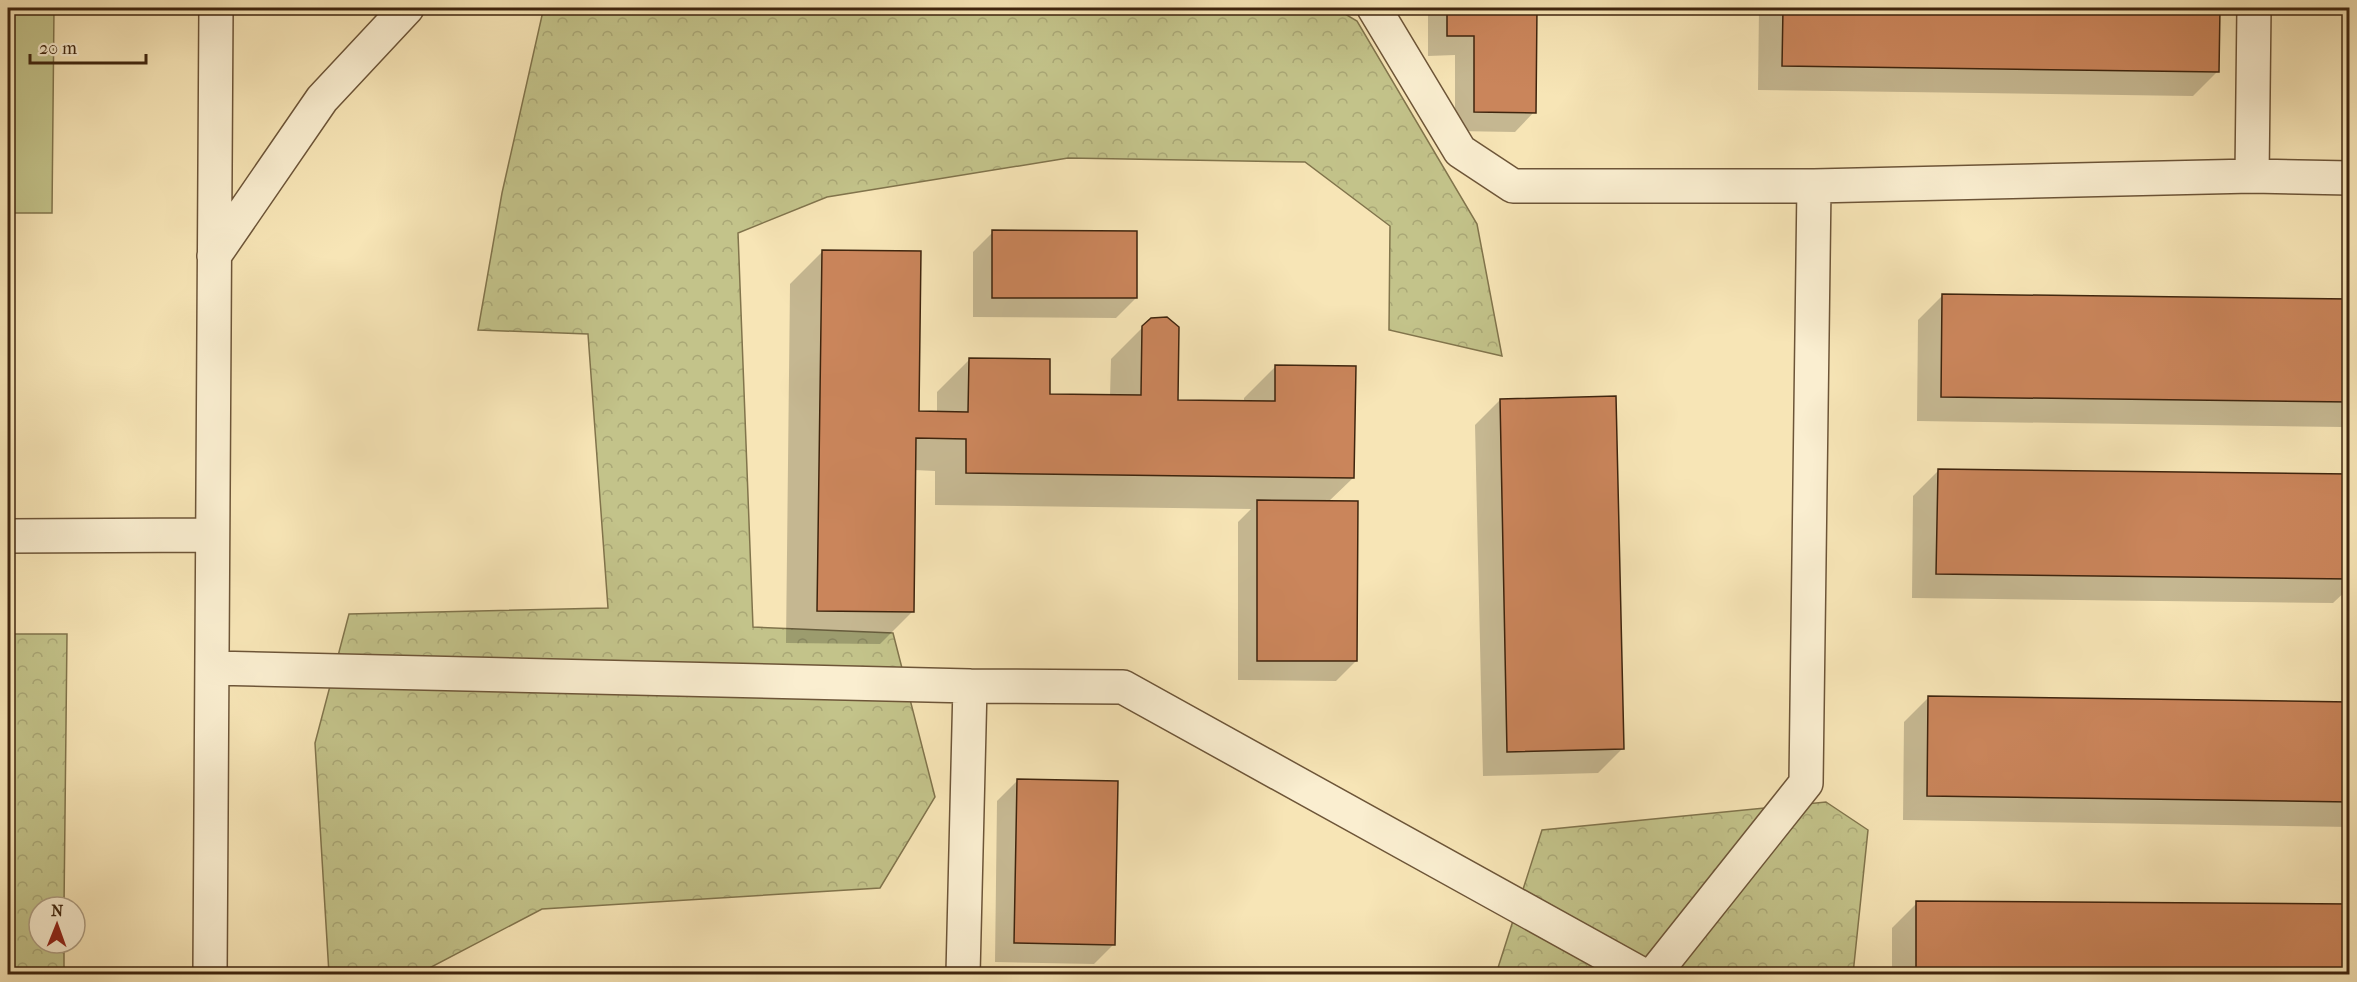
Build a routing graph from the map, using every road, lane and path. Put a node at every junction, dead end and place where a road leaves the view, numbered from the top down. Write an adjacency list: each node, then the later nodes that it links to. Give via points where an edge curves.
1 (216, 8): 8 (lane)
2 (407, 8): 8 (lane, via 322,99)
3 (1374, 8): 7 (lane, via 1460,151 1514,186)
4 (2254, 8): 5 (lane)
5 (2252, 176): 6 (lane); 7 (lane)
6 (2349, 178)
7 (1814, 186): 16 (lane, via 1806,783)
8 (214, 256): 9 (lane)
9 (212, 535): 10 (lane); 11 (lane)
10 (8, 536)
11 (212, 668): 12 (lane); 13 (lane)
12 (970, 686): 14 (lane); 15 (lane, via 1123,687)
13 (210, 975)
14 (963, 975)
15 (1641, 975)
16 (1654, 975)

